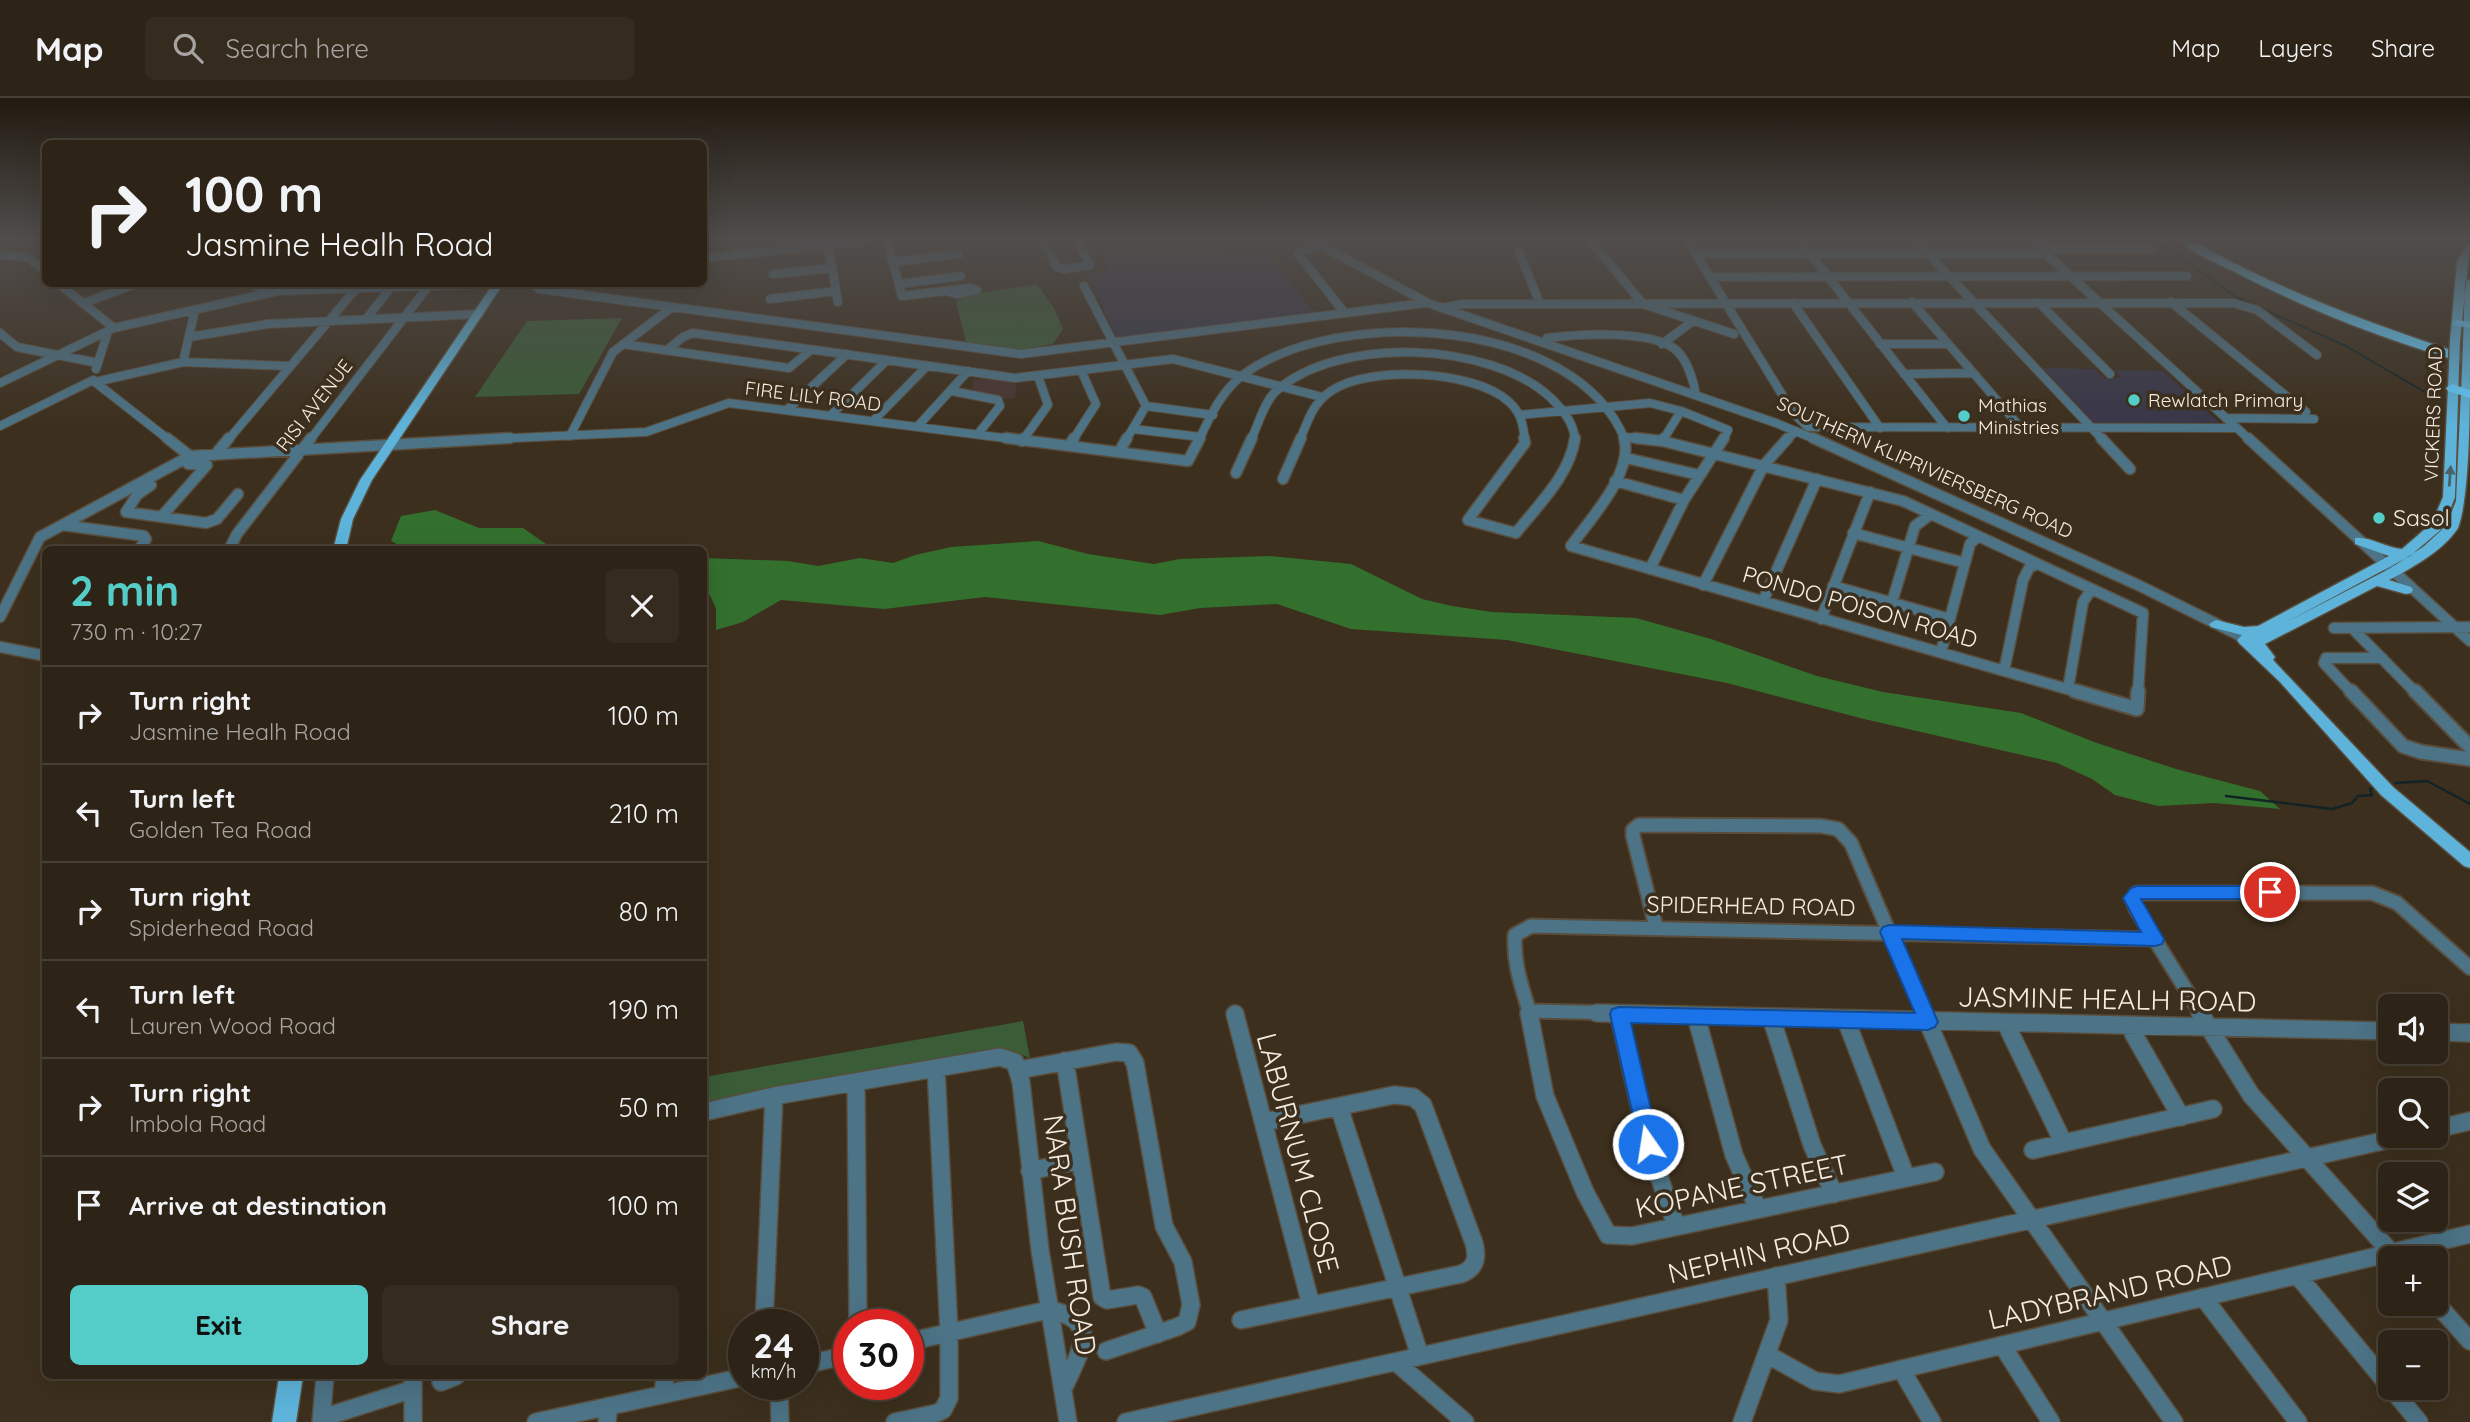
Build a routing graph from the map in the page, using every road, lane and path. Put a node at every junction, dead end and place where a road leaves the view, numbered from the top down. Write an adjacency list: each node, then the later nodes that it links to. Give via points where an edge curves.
1 (87, 302): 18 (street)
2 (231, 302): 30 (street)
3 (344, 302): 37 (street)
4 (380, 302): 35 (street)
5 (414, 302): 34 (street, RISI AVENUE)
6 (485, 302): 33 (main road)
7 (491, 302): 33 (main road)
8 (633, 302): 28 (street)
9 (1092, 302): 44 (street)
10 (1336, 302): 32 (street)
11 (1912, 302): 12 (street); 21 (street); 48 (street)
12 (1974, 302): 22 (street); 93 (street)
13 (2171, 302): 23 (street); 31 (street, via 2233,303); 85 (street, via 2310,415)
14 (2308, 302): 55 (highway)
15 (2322, 302): 55 (highway)
16 (2465, 302): 36 (main road, VICKERS ROAD)
17 (2468, 302): 36 (main road, VICKERS ROAD)
18 (84, 303): 39 (street)
19 (1428, 303): 29 (street, SOUTHERN KLIPRIVIERSBERG ROAD); 32 (street)
20 (1793, 303): 21 (street); 27 (street); 90 (street)
21 (1849, 303): 47 (street)
22 (2039, 303): 23 (street); 66 (street)
23 (2099, 303): 85 (street)
24 (1473, 304): 25 (street); 29 (street)
25 (1540, 304): 26 (street)
26 (1643, 304): 27 (street); 38 (street)
27 (1725, 304): 89 (street, via 1794,414)
28 (672, 307): 44 (street, via 1016,354); 45 (street)
29 (1453, 309): 96 (street, SOUTHERN KLIPRIVIERSBERG ROAD)
30 (195, 310): 39 (street); 42 (street)
31 (2257, 310): 53 (street)
32 (1344, 312): 44 (street)
33 (480, 314): 34 (street); 103 (main road)
34 (404, 317): 35 (street); 105 (street, RISI AVENUE)
35 (366, 319): 37 (street)
36 (2467, 320): 55 (main road, VICKERS ROAD); 55 (main road, VICKERS ROAD, bridge, via 2455,341)
37 (328, 321): 42 (street, via 268,324); 60 (street)
38 (1693, 321): 41 (street); 46 (street)
39 (111, 330): 52 (street); 58 (street)
40 (0, 333): 52 (street, via 16,347)
41 (1734, 334)
42 (189, 337): 57 (street)
43 (1547, 338): 46 (street, via 1637,337)
44 (1114, 343): 59 (street)
45 (624, 344): 50 (street); 98 (street, via 613,352)
46 (1662, 344): 73 (street, via 1676,351)
47 (1880, 344): 48 (street); 65 (street)
48 (1948, 344): 64 (street)
49 (811, 349): 50 (street, via 693,333); 50 (street, via 789,368); 51 (street)
50 (667, 350)
51 (847, 354): 56 (street); 79 (street)
52 (57, 355): 58 (street); 71 (street)
53 (2317, 355)
54 (1465, 359): 69 (street); 72 (street, via 1438,354 1374,354 1330,362); 80 (street, via 1510,372 1555,400)
55 (2466, 359): 75 (main road, VICKERS ROAD)
56 (887, 360): 61 (street); 82 (street)
57 (183, 362): 60 (street); 70 (street)
58 (98, 363): 70 (street)
59 (1125, 364): 62 (street); 68 (street, via 1173,359); 77 (street)
60 (289, 366): 108 (street)
61 (927, 366): 63 (street); 86 (street)
62 (1081, 370): 67 (street); 104 (street, via 1096,404)
63 (968, 371): 67 (street, via 1015,378); 74 (street)
64 (1972, 373): 65 (street); 92 (street)
65 (1904, 374): 91 (street)
66 (2110, 374)
67 (1038, 376): 102 (street, via 1048,405)
68 (1240, 376): 72 (street); 78 (street, via 1265,360 1325,340 1372,333 1445,335 1510,348 1557,366 1584,382); 83 (street)
69 (1452, 379): 76 (street, via 1409,373 1382,375 1344,383); 84 (street, via 1484,388 1508,402)
70 (94, 381): 87 (street); 109 (street)
71 (0, 383)
72 (1282, 386): 76 (street); 113 (street, via 1272,395)
73 (1695, 390)
74 (952, 391): 88 (street); 97 (street, via 998,400 1000,406)
75 (2462, 391): 134 (main road, VICKERS ROAD, one-way to 75, via 2438,525 2446,507); 138 (main road, VICKERS ROAD, via 2463,490 2457,519 2428,550)
76 (1322, 397): 116 (street)
77 (1146, 406): 83 (street); 95 (street)
78 (1607, 407): 80 (street); 81 (street, via 1650,404); 100 (street)
79 (787, 410): 82 (street, FIRE LILY ROAD); 98 (street, FIRE LILY ROAD, via 729,403 646,432)
80 (1562, 411): 84 (street); 84 (street, via 1571,423 1574,449 1516,533 1468,520 1525,443 1527,431)
81 (1681, 411): 101 (street); 107 (street, via 1728,429)
82 (832, 414): 86 (street, FIRE LILY ROAD)
83 (1213, 415): 99 (street)
84 (1519, 415)
85 (2226, 418): 94 (street)
86 (873, 421): 88 (street, FIRE LILY ROAD)
87 (0, 426)
88 (918, 426): 97 (street, FIRE LILY ROAD)
89 (1810, 427): 90 (street)
90 (1880, 428): 91 (street)
91 (1947, 428): 92 (street)
92 (2021, 428): 93 (street)
93 (2090, 428): 94 (street); 112 (street)
94 (2236, 428): 118 (street)
95 (1133, 429): 99 (street); 106 (street)
96 (1796, 431): 111 (street); 149 (street, SOUTHERN KLIPRIVIERSBERG ROAD)
97 (978, 434): 102 (street, FIRE LILY ROAD)
98 (570, 436): 103 (street, FIRE LILY ROAD)
99 (1201, 437): 106 (street, FIRE LILY ROAD, via 1188,461)
100 (1626, 437): 101 (street); 110 (street)
101 (1662, 440): 107 (street)
102 (1022, 441): 104 (street, FIRE LILY ROAD)
103 (394, 445): 105 (street); 132 (main road, via 346,524)
104 (1069, 446): 106 (street, FIRE LILY ROAD)
105 (299, 450): 108 (street); 131 (street, RISI AVENUE)
106 (1119, 452)
107 (1716, 454): 111 (street); 114 (street)
108 (215, 455): 109 (street)
109 (190, 456): 120 (street)
110 (1626, 458): 114 (street); 117 (street)
111 (1764, 465): 115 (street); 140 (street)
112 (2130, 470)
113 (1236, 472)
114 (1699, 475): 123 (street)
115 (1816, 478): 119 (street); 144 (street)
116 (1283, 479)
117 (1615, 481): 123 (street); 137 (street, PONDO POISON ROAD, via 1571,546)
118 (2303, 490): 129 (street); 138 (street)
119 (1870, 492): 124 (street); 127 (street)
120 (120, 494): 122 (street); 126 (street)
121 (238, 494): 125 (street, via 210,522)
122 (134, 499): 125 (street, via 126,513); 125 (street, via 182,467 206,465)
123 (1684, 500): 137 (street)
124 (1931, 514): 128 (street); 133 (street, via 1916,526)
125 (162, 516)
126 (62, 525): 130 (street, via 142,535 146,537); 146 (street, via 36,541)
127 (1853, 533): 133 (street); 141 (street)
128 (1978, 536): 135 (street, via 1970,544); 136 (street)
129 (2360, 541): 134 (main road, via 2385,552); 138 (street)
130 (142, 545)
131 (231, 546)
132 (340, 546)
133 (1908, 548): 135 (street); 145 (street)
134 (2405, 553): 138 (main road, VICKERS ROAD)
135 (1965, 563): 148 (street)
136 (2036, 564): 142 (street); 161 (street, via 2023,580)
137 (1650, 569): 140 (street, PONDO POISON ROAD)
138 (2387, 569): 139 (main road, VICKERS ROAD); 143 (street); 150 (street); 154 (main road, VICKERS ROAD)
139 (2374, 582): 143 (main road); 154 (main road, VICKERS ROAD)
140 (1703, 584): 144 (street, PONDO POISON ROAD)
141 (1833, 586): 145 (street); 147 (street)
142 (2091, 590): 162 (street, via 2083,602); 163 (street, via 2143,613)
143 (2406, 590): 150 (street)
144 (1763, 601): 147 (street, PONDO POISON ROAD)
145 (1892, 602): 148 (street)
146 (0, 617)
147 (1821, 619): 158 (street, PONDO POISON ROAD)
148 (1950, 619): 158 (street)
149 (2216, 624): 154 (main road, via 2244,631)
150 (2452, 627): 151 (street); 153 (street); 155 (street); 157 (street)
151 (2470, 627)
152 (2334, 628): 153 (street)
153 (2352, 628): 160 (street)
154 (2252, 638): 166 (main road, via 2395,792); 167 (main road, via 2388,791)
155 (2470, 640)
156 (0, 647): 159 (street)
157 (2470, 649)
158 (1941, 652): 161 (street, PONDO POISON ROAD)
159 (42, 655)
160 (2382, 658): 164 (street); 165 (street, via 2331,657 2324,663 2403,746)
161 (2004, 671): 162 (street, PONDO POISON ROAD)
162 (2068, 689): 163 (street, PONDO POISON ROAD)
163 (2137, 709)
164 (2470, 747)
165 (2470, 759)
166 (2470, 855)
167 (2470, 862)
168 (1656, 927): 169 (street, SPIDERHEAD ROAD); 169 (street, via 1633,836 1636,826 1821,826 1838,829 1851,843); 172 (street, SPIDERHEAD ROAD, via 1531,926 1515,934 1519,984)
169 (1889, 932): 170 (street, SPIDERHEAD ROAD); 178 (street)
170 (2155, 939): 171 (street, via 2132,898 2140,892 2372,893 2397,903); 181 (street)
171 (2470, 968)
172 (1529, 1011): 174 (street, JASMINE HEALH ROAD); 208 (street, KOPANE STREET, via 1545,1096 1608,1235 1620,1238)
173 (1235, 1014): 195 (street, LABURNUM CLOSE)
174 (1619, 1014): 175 (street, JASMINE HEALH ROAD); 208 (street, via 1648,1144)
175 (1696, 1016): 176 (street, JASMINE HEALH ROAD); 206 (street, via 1734,1155)
176 (1771, 1017): 177 (street, JASMINE HEALH ROAD); 205 (street, via 1812,1145)
177 (1846, 1020): 178 (street, JASMINE HEALH ROAD); 204 (street)
178 (1928, 1022): 179 (street, JASMINE HEALH ROAD); 207 (street, via 1982,1150)
179 (2006, 1024): 180 (street, JASMINE HEALH ROAD); 197 (street)
180 (2129, 1026): 181 (street, JASMINE HEALH ROAD); 193 (street)
181 (2210, 1027): 182 (street, JASMINE HEALH ROAD); 200 (street, via 2251,1095)
182 (2378, 1031)
183 (2448, 1032): 184 (street)
184 (2470, 1033)
185 (1065, 1061): 186 (street); 201 (street); 225 (street, via 1122,1052 1129,1053 1135,1063 1164,1226 1183,1262 1191,1305 1186,1322)
186 (1014, 1064): 187 (street, via 1000,1057); 202 (street, NARA BUSH ROAD)
187 (936, 1068): 188 (street); 224 (street)
188 (856, 1082): 189 (street); 219 (street)
189 (774, 1096): 192 (street); 218 (street)
190 (1339, 1107): 195 (street); 215 (street); 215 (street, via 1394,1095 1420,1101 1474,1243 1477,1259 1468,1272)
191 (2213, 1109): 193 (street)
192 (707, 1111)
193 (2181, 1117): 197 (street)
194 (2470, 1121): 196 (street)
195 (1264, 1122): 217 (street, LABURNUM CLOSE)
196 (2448, 1126)
197 (2063, 1142): 199 (street)
198 (2378, 1142): 200 (street, NEPHIN ROAD)
199 (2034, 1150)
200 (2307, 1158): 207 (street, NEPHIN ROAD); 210 (street)
201 (1080, 1160): 202 (street); 225 (street, via 1102,1297 1143,1297)
202 (1030, 1171): 220 (street, NARA BUSH ROAD)
203 (1935, 1172): 204 (street, KOPANE STREET)
204 (1906, 1177): 205 (street, KOPANE STREET)
205 (1834, 1194): 206 (street, KOPANE STREET)
206 (1758, 1209): 208 (street, KOPANE STREET)
207 (2031, 1219): 213 (street, NEPHIN ROAD); 223 (street)
208 (1676, 1226)
209 (2470, 1234): 211 (street, LADYBRAND ROAD)
210 (2384, 1246)
211 (2428, 1246)
212 (2378, 1259): 214 (street, LADYBRAND ROAD)
213 (1776, 1276): 230 (street, via 1779,1321); 231 (street, NEPHIN ROAD)
214 (2298, 1276): 216 (street, LADYBRAND ROAD); 234 (street)
215 (1396, 1287): 217 (street); 231 (street)
216 (2203, 1297): 223 (street, LADYBRAND ROAD); 259 (street)
217 (1311, 1305): 222 (street)
218 (765, 1309)
219 (858, 1309)
220 (1048, 1310): 224 (street); 241 (street, NARA BUSH ROAD); 241 (street, via 1067,1311 1082,1327 1082,1350)
221 (2448, 1316): 227 (street)
222 (1241, 1320)
223 (2104, 1321): 228 (street, LADYBRAND ROAD); 258 (street)
224 (949, 1332): 226 (street); 251 (street, via 947,1404 937,1413)
225 (1158, 1334): 229 (street)
226 (924, 1338)
227 (2470, 1340)
228 (2003, 1345): 233 (street, LADYBRAND ROAD); 257 (street)
229 (1106, 1351)
230 (1768, 1355): 233 (street, LADYBRAND ROAD, via 1827,1384); 255 (street)
231 (1420, 1356): 232 (street, NEPHIN ROAD)
232 (1396, 1362): 253 (street, NEPHIN ROAD); 254 (street)
233 (1901, 1369): 256 (street)
234 (2378, 1371)
235 (281, 1379): 246 (main road)
236 (291, 1379): 247 (main road)
237 (325, 1379): 245 (street)
238 (728, 1379): 240 (street)
239 (413, 1382): 245 (street); 248 (street)
240 (664, 1385): 244 (street)
241 (1065, 1385): 252 (street, NARA BUSH ROAD)
242 (779, 1400): 250 (street)
243 (2401, 1400): 260 (street)
244 (608, 1414): 249 (street)
245 (321, 1420)
246 (275, 1422)
247 (284, 1422)
248 (413, 1422)
249 (536, 1422)
250 (780, 1422)
251 (895, 1422)
252 (1068, 1422)
253 (1126, 1422)
254 (1465, 1422)
255 (1742, 1422)
256 (1932, 1422)
257 (2051, 1422)
258 (2174, 1422)
259 (2298, 1422)
260 (2419, 1422)

